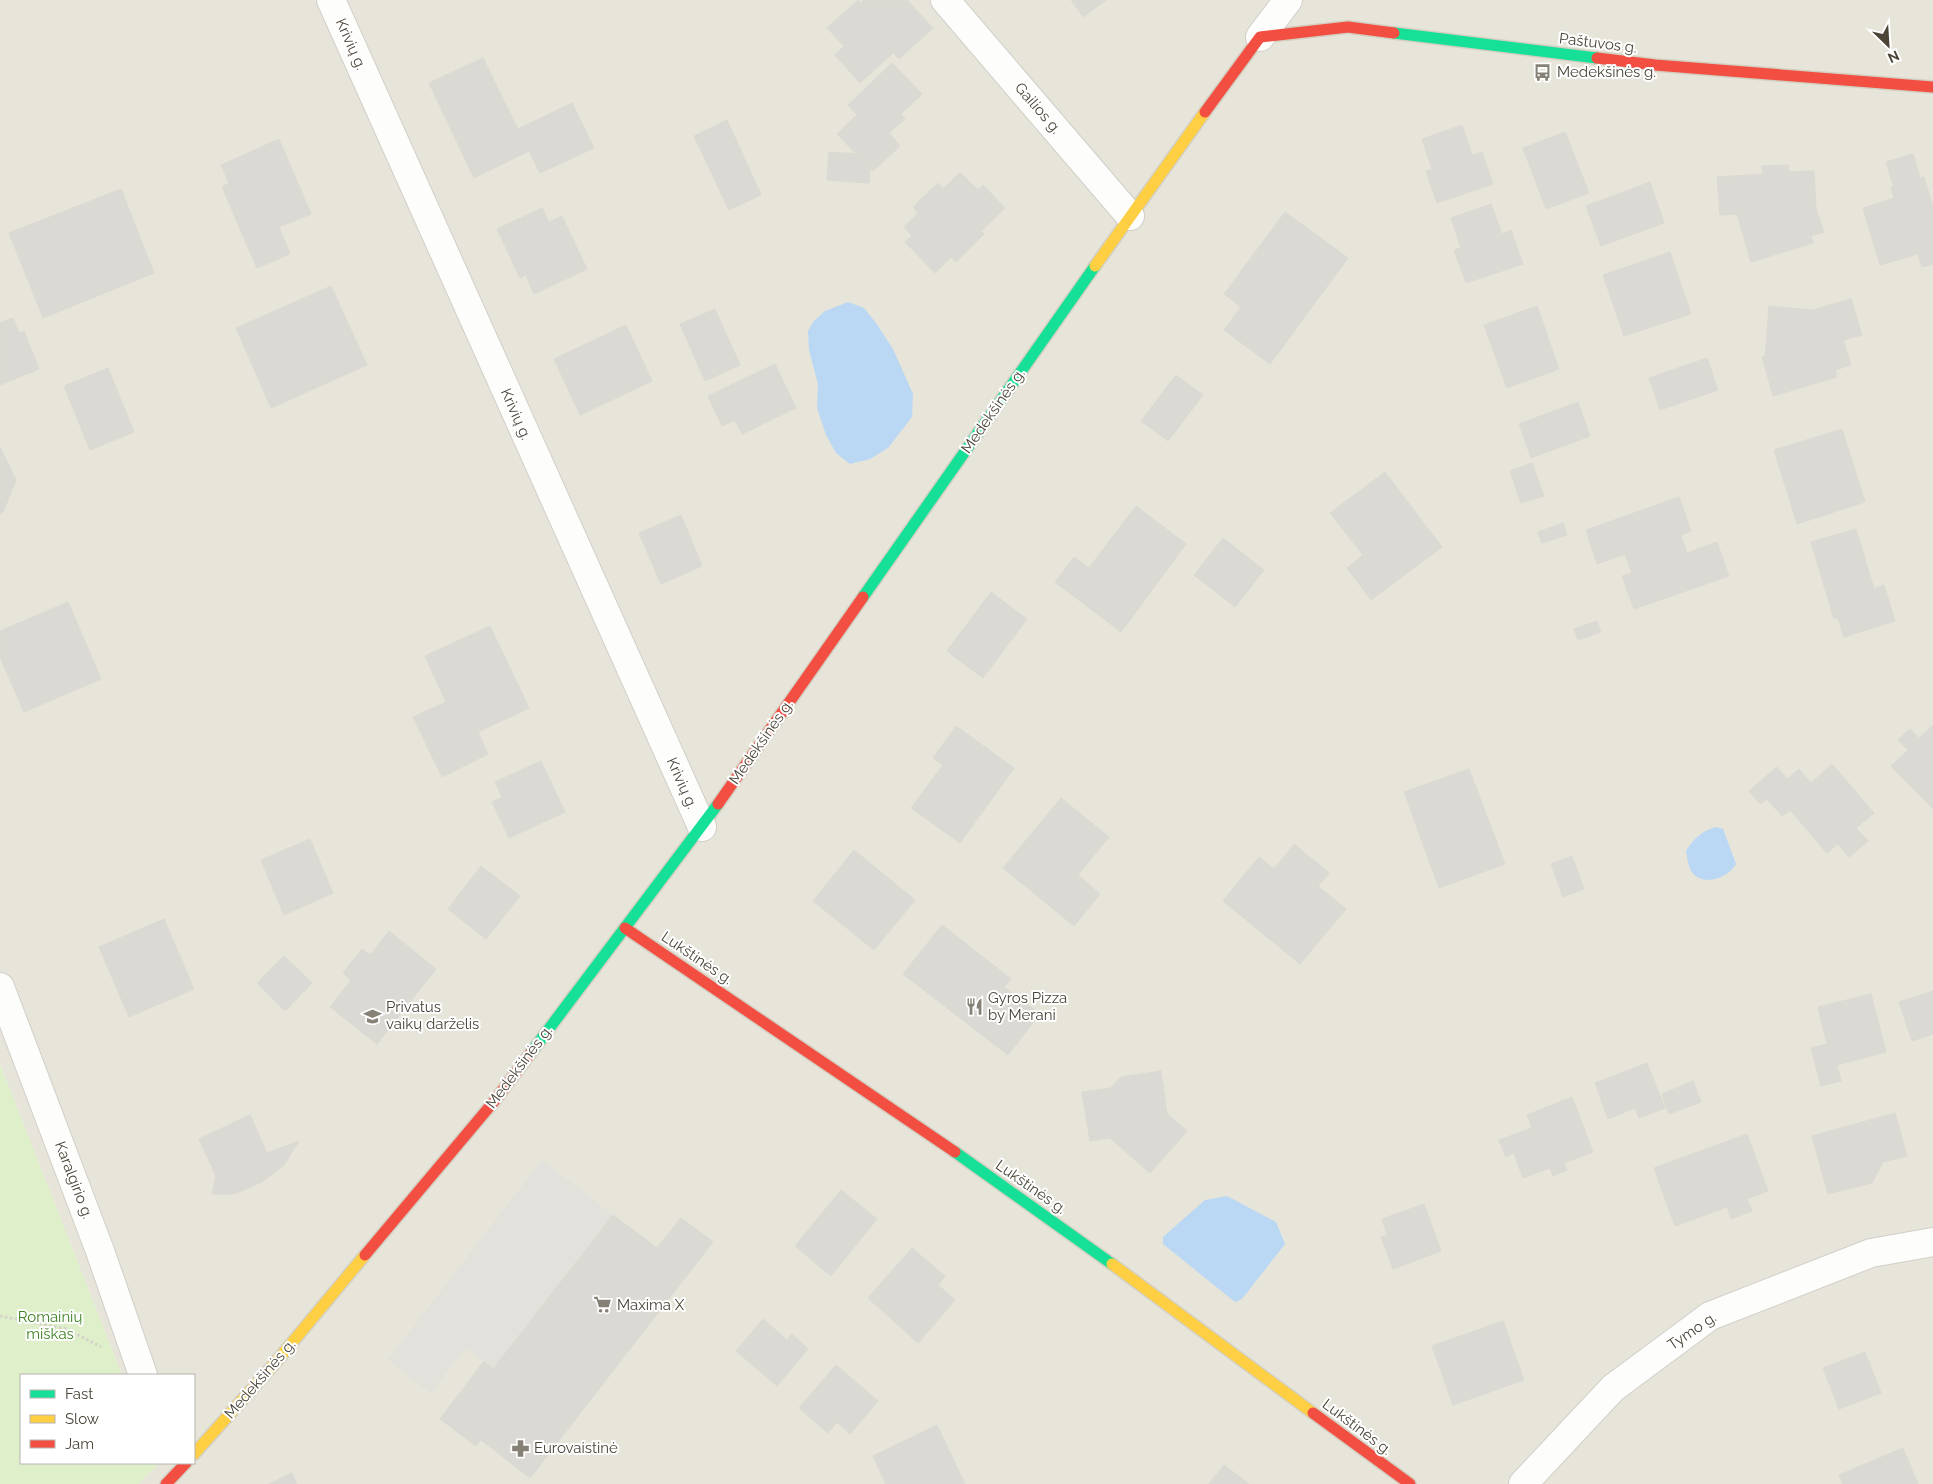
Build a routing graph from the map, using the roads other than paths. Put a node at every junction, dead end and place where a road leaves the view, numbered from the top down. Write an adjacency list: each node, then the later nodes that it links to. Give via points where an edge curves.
1 (331, 0): 7 (street, Krivių g.)
2 (945, 0): 6 (street, Gailios g.)
3 (1288, 0): 4 (street, Medekšinės g.)
4 (1260, 37): 5 (street, Paštuvos g., via 1348,27 1654,65); 6 (street, Medekšinės g.)
5 (1933, 87)
6 (1130, 216): 7 (street, Medekšinės g.)
7 (702, 827): 8 (street, Medekšinės g.)
8 (625, 928): 12 (street, Medekšinės g., via 496,1099 276,1362); 13 (street, Lukštinės g., via 929,1133 1080,1240)
9 (0, 987): 11 (street, Karalgirio g.)
10 (1933, 1242): 14 (street, Tymo g., via 1870,1253 1710,1316 1613,1388)
11 (142, 1372)
12 (195, 1453)
13 (1410, 1484)
14 (1523, 1484)

